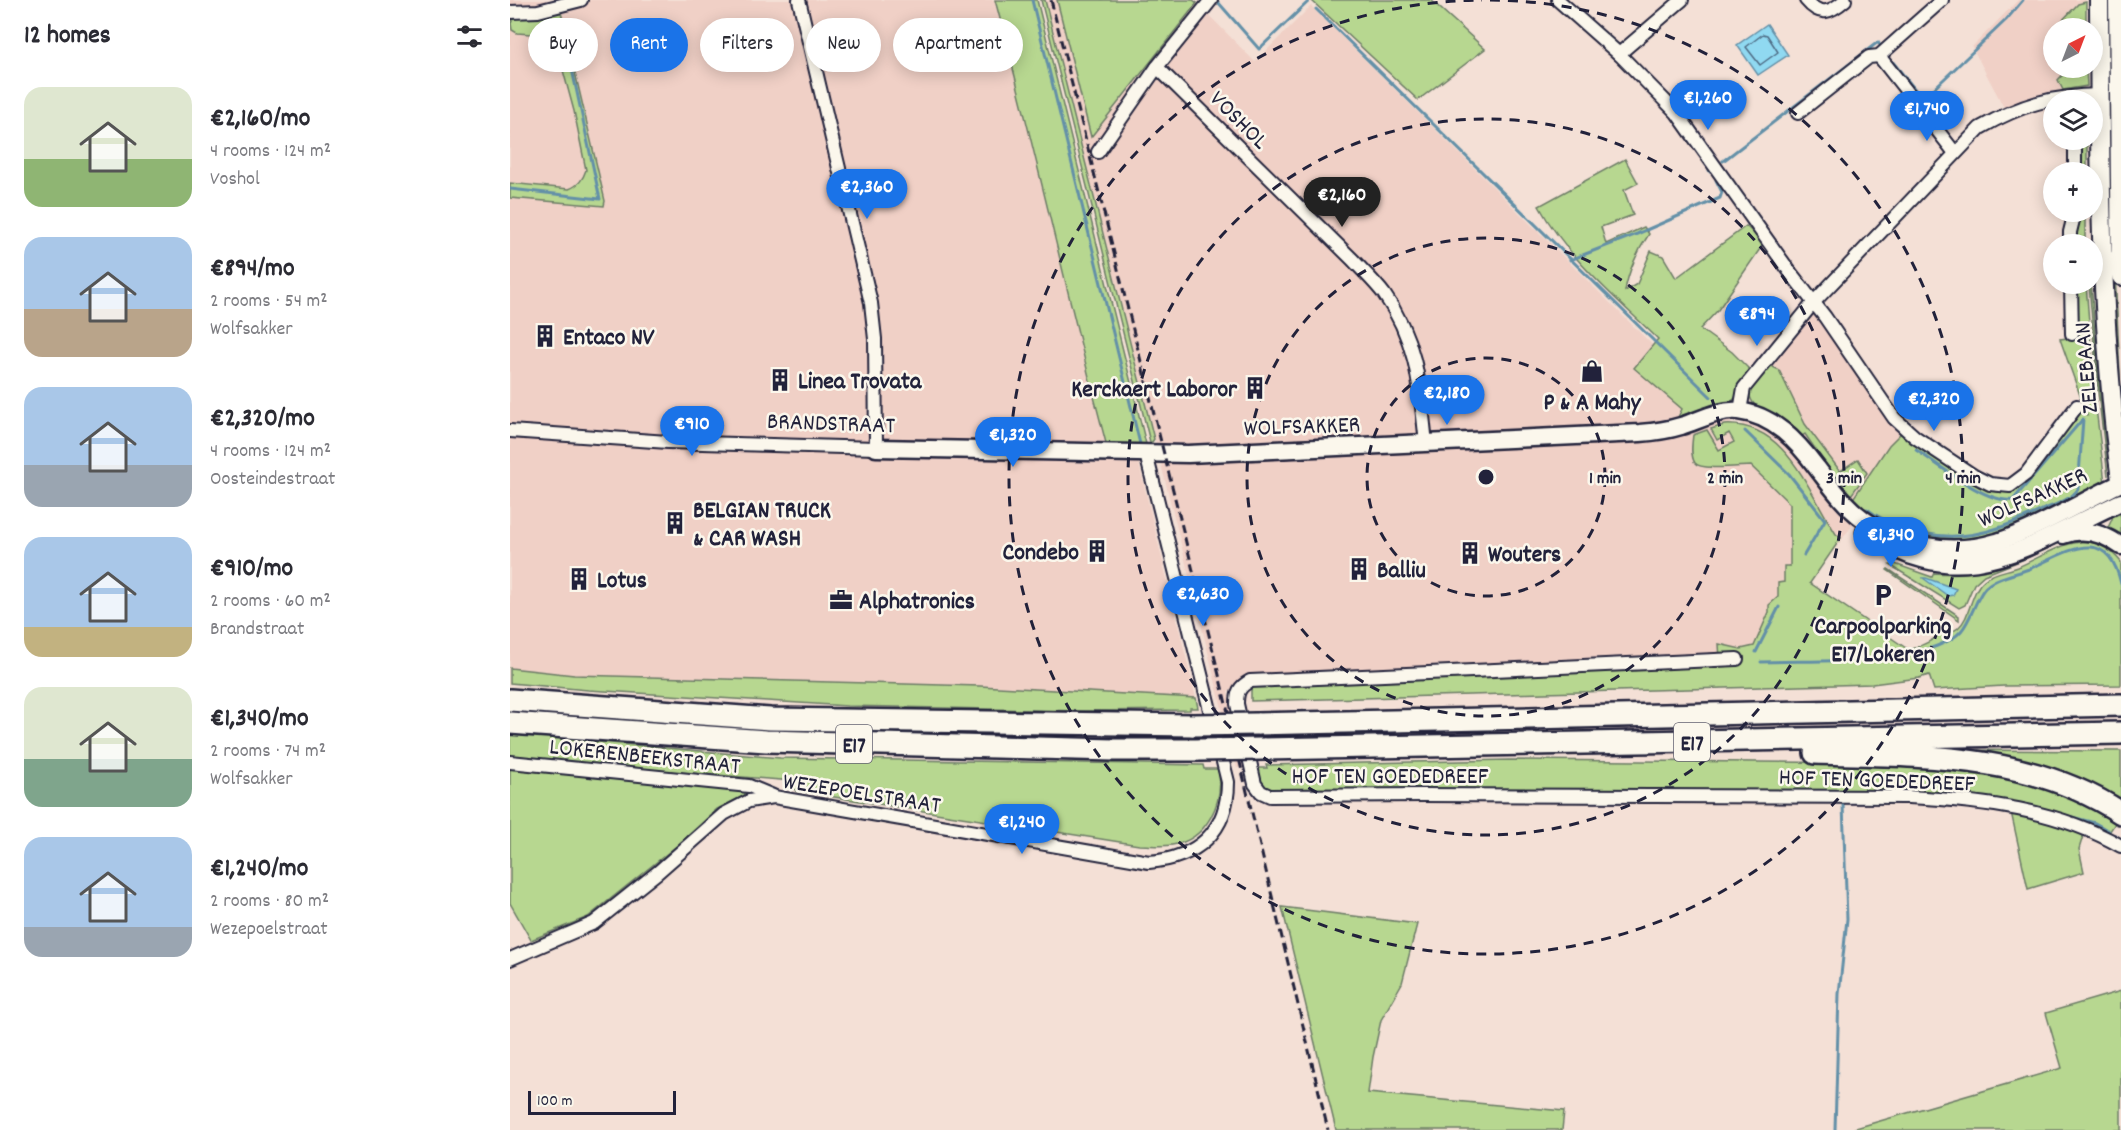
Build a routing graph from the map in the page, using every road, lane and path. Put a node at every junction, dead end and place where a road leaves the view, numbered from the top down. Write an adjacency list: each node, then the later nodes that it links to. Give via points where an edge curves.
1 (581, 0): 11 (street, via 538,11)
2 (799, 0): 31 (street, via 871,303)
3 (1210, 0): 14 (street)
4 (1558, 0): 12 (street)
5 (1682, 0): 12 (street)
6 (1806, 0): 7 (street, via 1824,12)
7 (1845, 0)
8 (2099, 0): 15 (main road, ZELEBAAN)
9 (2118, 0): 21 (main road)
10 (1935, 2): 13 (street)
11 (510, 12)
12 (1619, 54): 24 (street, via 1677,113)
13 (1880, 56): 17 (street, via 1869,57); 20 (street)
14 (1157, 67): 19 (street); 30 (street, VOSHOL, via 1383,293 1404,328 1419,374)
15 (2100, 90)
16 (2043, 101): 20 (street, via 2032,102 1980,128)
17 (1798, 113)
18 (2100, 150): 33 (main road, ZELEBAAN, via 2106,338)
19 (1098, 152)
20 (1955, 153): 24 (street)
21 (2121, 258): 22 (main road)
22 (2121, 276)
23 (2071, 294): 25 (street, ZELEBAAN)
24 (1814, 302): 26 (street, via 1894,418 1936,452 1990,484 2010,486 2026,474); 27 (street, via 1744,388)
25 (2072, 334)
26 (2077, 406)
27 (1740, 411): 29 (street, WOLFSAKKER, via 1765,419); 30 (street, WOLFSAKKER, via 1662,431)
28 (510, 430): 31 (street, BRANDSTRAAT, via 668,442)
29 (1789, 436): 33 (street, WOLFSAKKER, via 1862,518 1892,536 1944,549 1976,547 2004,539); 36 (street, WOLFSAKKER, via 1828,499 1856,527 1885,545 1923,560)
30 (1426, 444): 32 (street, WOLFSAKKER)
31 (876, 448): 32 (street, BRANDSTRAAT)
32 (1150, 453): 44 (street, WEZEPOELSTRAAT, via 1148,462 1226,769 1227,798 1216,829 1198,848 1180,857 1149,861)
33 (2121, 482)
34 (2121, 502): 36 (street, WOLFSAKKER, via 2033,544)
35 (2121, 546): 36 (street, WOLFSAKKER, via 2101,534 2081,531 2009,560)
36 (1975, 563)
37 (1737, 659): 46 (street, HOF TEN GOEDEDREEF, via 1250,681 1237,693 1237,704 1255,784 1270,796 1909,797 2043,813)
38 (510, 700): 39 (highway, E17, bridge, via 770,719 1193,725)
39 (2121, 705)
40 (510, 723): 42 (highway, E17, bridge, via 766,741 1114,750)
41 (2121, 733): 42 (highway, E17)
42 (1701, 742): 45 (highway, via 1741,752 1901,755 1989,764 2057,782)
43 (510, 762): 44 (street, LOKERENBEEKSTRAAT, via 749,786)
44 (774, 797): 47 (street, WEZEPOELSTRAAT, via 749,801 724,814 594,923)
45 (2121, 813)
46 (2121, 846)
47 (510, 959)

